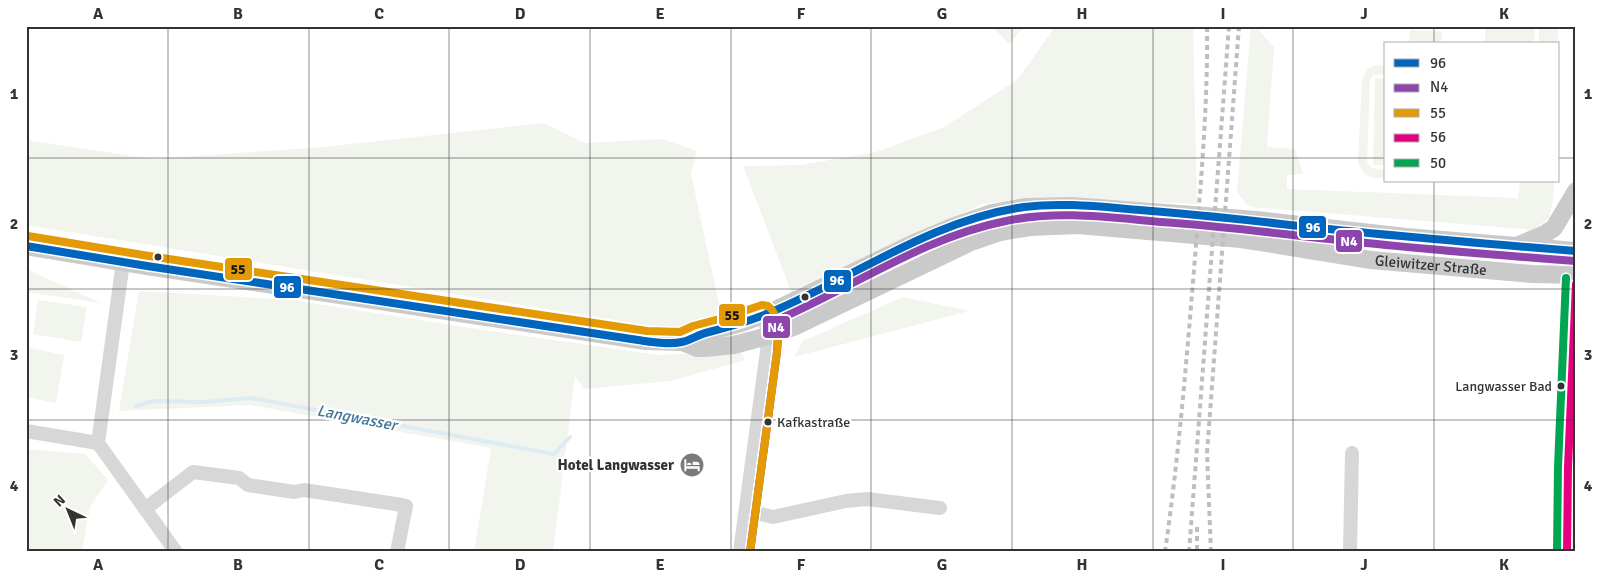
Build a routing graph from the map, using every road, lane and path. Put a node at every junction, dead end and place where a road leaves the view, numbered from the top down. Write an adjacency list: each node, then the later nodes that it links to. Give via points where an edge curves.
1 (1576, 191): 3 (main road, via 1554,228)
2 (26, 246): 5 (main road, Gleiwitzer Straße)
3 (1516, 246): 4 (main road, Gleiwitzer Straße); 7 (main road, Gleiwitzer Straße, via 1231,218 1036,206 992,213 952,227)
4 (1576, 251)
5 (123, 262): 9 (main road, Gleiwitzer Straße, via 646,341); 11 (street)
6 (1576, 276): 8 (main road, Gleiwitzer Straße, via 1371,260 1217,236 1078,225 1039,226 1000,232 971,242 796,326); 20 (main road)
7 (764, 314): 8 (street); 9 (main road, Gleiwitzer Straße)
8 (768, 336): 9 (main road, Gleiwitzer Straße, via 705,348); 15 (street)
9 (682, 342)
10 (26, 431): 11 (street)
11 (98, 443): 14 (street)
12 (1352, 453): 19 (street)
13 (940, 508): 15 (street, via 867,499 773,517)
14 (145, 509): 16 (street); 17 (street, via 193,472 239,478 248,485 402,505 406,506)
15 (746, 510): 18 (street)
16 (176, 552)
17 (397, 552)
18 (740, 552)
19 (1350, 552)
20 (1567, 552)

